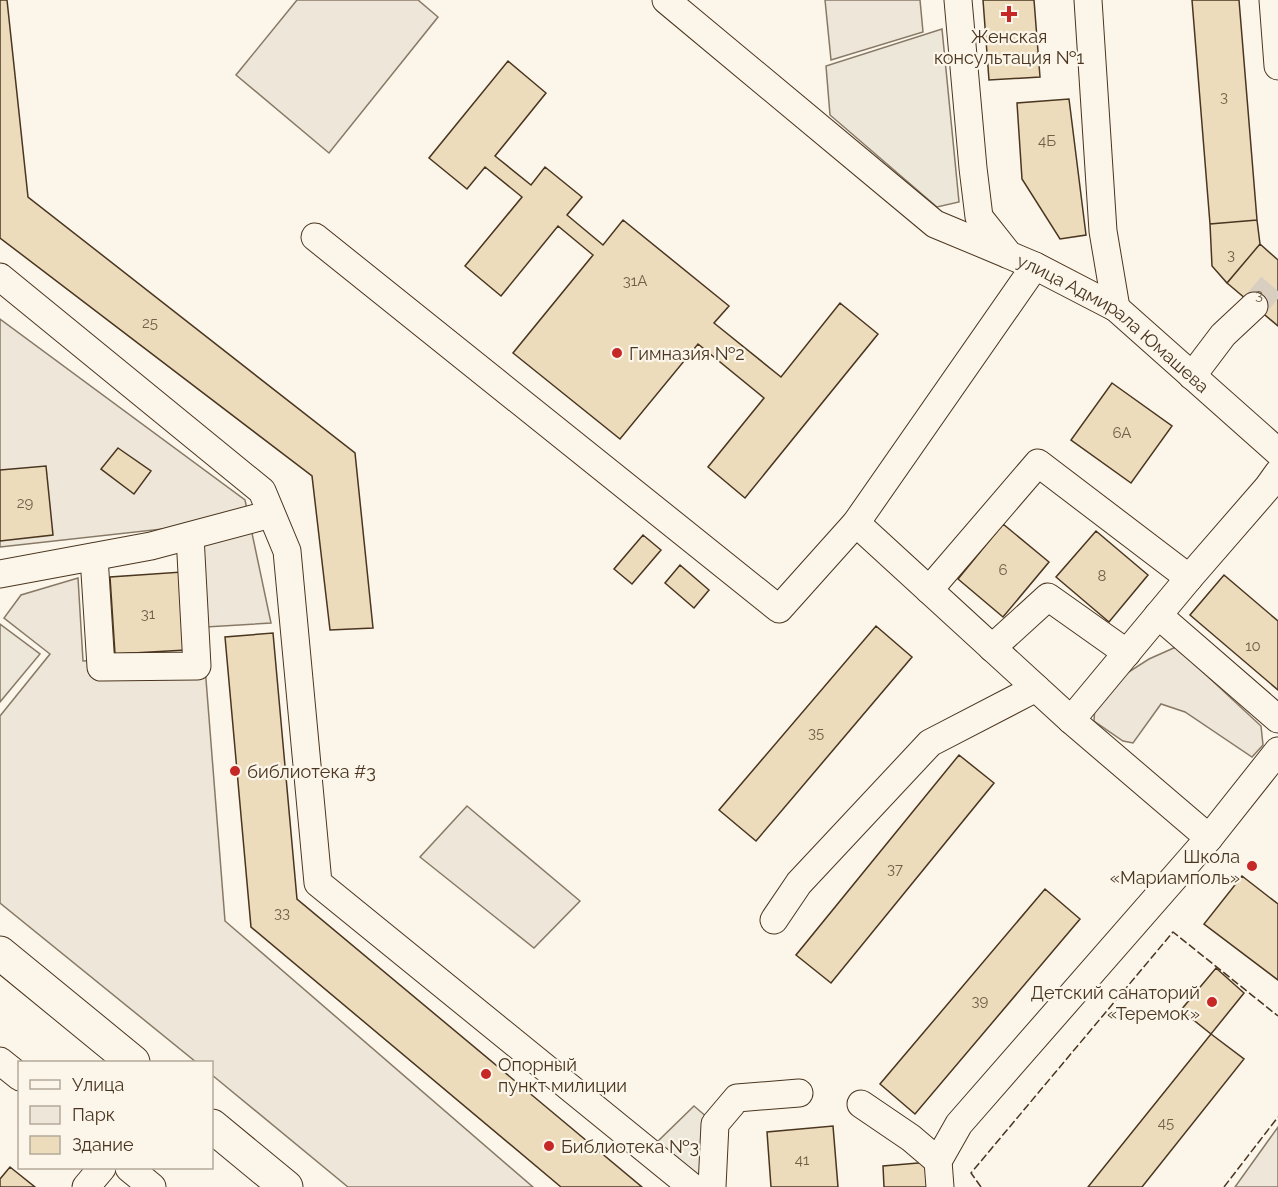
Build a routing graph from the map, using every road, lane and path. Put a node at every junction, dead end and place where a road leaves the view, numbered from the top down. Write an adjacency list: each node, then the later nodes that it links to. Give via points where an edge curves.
1 (666, 0): 7 (street, via 935,224)
2 (958, 0): 7 (street, улица Адмирала Юмашева, via 979,217)
3 (1088, 0): 11 (street, via 1103,231)
4 (1273, 0): 5 (street)
5 (1278, 66)
6 (315, 237): 16 (street, via 779,609)
7 (1010, 255): 8 (street, улица Адмирала Юмашева)
8 (1035, 266): 11 (street, улица Адмирала Юмашева); 16 (street)
9 (0, 277): 15 (street, via 262,492)
10 (1254, 306): 12 (street, via 1222,335)
11 (1116, 308): 12 (street, улица Адмирала Юмашева)
12 (1192, 376): 13 (street, улица Адмирала Юмашева)
13 (1278, 452)
14 (1278, 473): 20 (street)
15 (271, 514): 17 (street); 42 (street, via 287,551 318,883)
16 (856, 523): 21 (street)
17 (190, 536): 18 (street); 18 (street, via 197,666 101,667)
18 (94, 556): 19 (street)
19 (0, 574)
20 (1189, 578): 21 (street, via 1038,463); 22 (street)
21 (929, 590): 23 (street)
22 (1158, 615): 24 (street); 26 (street)
23 (993, 648): 24 (street, via 1048,597); 25 (street)
24 (1127, 653): 27 (street)
25 (1036, 688): 27 (street); 30 (street, via 930,743 799,883)
26 (1278, 719)
27 (1071, 720): 29 (street)
28 (1278, 751): 29 (street)
29 (1209, 838): 38 (street, via 959,1124)
30 (774, 920)
31 (0, 953): 32 (main road)
32 (132, 1061)
33 (799, 1093): 43 (street, via 737,1098 715,1124)
34 (861, 1104): 38 (street, via 911,1138)
35 (213, 1127): 41 (main road)
36 (100, 1169): 39 (street)
37 (131, 1169): 40 (street)
38 (939, 1174)
39 (86, 1187)
40 (152, 1187)
41 (286, 1187)
42 (692, 1187)
43 (712, 1187)

